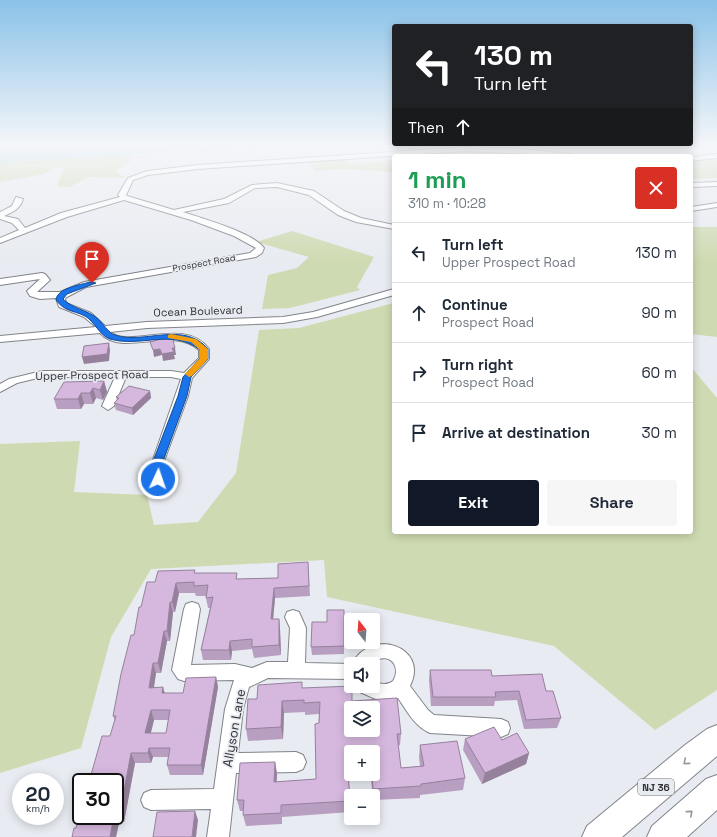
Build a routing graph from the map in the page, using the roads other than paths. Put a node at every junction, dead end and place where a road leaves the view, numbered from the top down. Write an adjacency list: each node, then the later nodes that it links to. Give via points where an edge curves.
1 (126, 185): 4 (street, via 122,195)
2 (271, 185): 8 (street, via 254,186 226,201)
3 (272, 185): 10 (street, via 311,193 352,218)
4 (124, 198): 8 (street, Prospect Road); 11 (street, via 64,214)
5 (19, 199): 9 (street, via 18,205)
6 (717, 205): 7 (street)
7 (693, 209)
8 (174, 212): 15 (street, Prospect Road, via 237,234 258,245 259,251 246,256 101,281)
9 (0, 216): 11 (street, via 15,221)
10 (392, 227)
11 (23, 230): 12 (street)
12 (0, 241)
13 (0, 282): 15 (street, via 42,276 45,280 34,287 33,294)
14 (392, 293): 16 (street, Ocean Boulevard, via 314,315 283,320 160,324)
15 (62, 295): 16 (street, via 59,300 62,304 95,320)
16 (102, 329): 17 (street, Ocean Boulevard); 19 (street, via 110,337 115,338 171,336 194,340 202,346 205,353 201,363)
17 (0, 339)
18 (122, 374): 19 (street, Upper Prospect Road, via 170,374); 20 (street, Upper Prospect Road, via 42,374 13,381); 21 (street)
19 (187, 377): 22 (street, via 157,464 156,471)
20 (0, 388)
21 (108, 406)
22 (160, 481)
23 (192, 609): 28 (street, via 181,670 184,673 235,672)
24 (293, 618): 26 (street, via 298,628)
25 (366, 657): 29 (street, via 374,652 383,651 392,652 400,657 407,672)
26 (296, 670): 27 (street, Allyson Lane); 28 (street, Allyson Lane, via 267,670)
27 (344, 671)
28 (252, 676): 34 (street, Allyson Lane, via 242,682 234,709)
29 (400, 687): 30 (street, via 392,692); 31 (street, via 430,724)
30 (380, 692)
31 (501, 728)
32 (717, 739): 39 (highway, NJ 36, one-way to 39)
33 (296, 762): 34 (street)
34 (227, 763): 36 (street, Allyson Lane)
35 (717, 790): 40 (highway, one-way to 35)
36 (222, 799): 37 (street); 38 (street, Allyson Lane)
37 (151, 800)
38 (218, 837)
39 (598, 837)
40 (663, 837)

